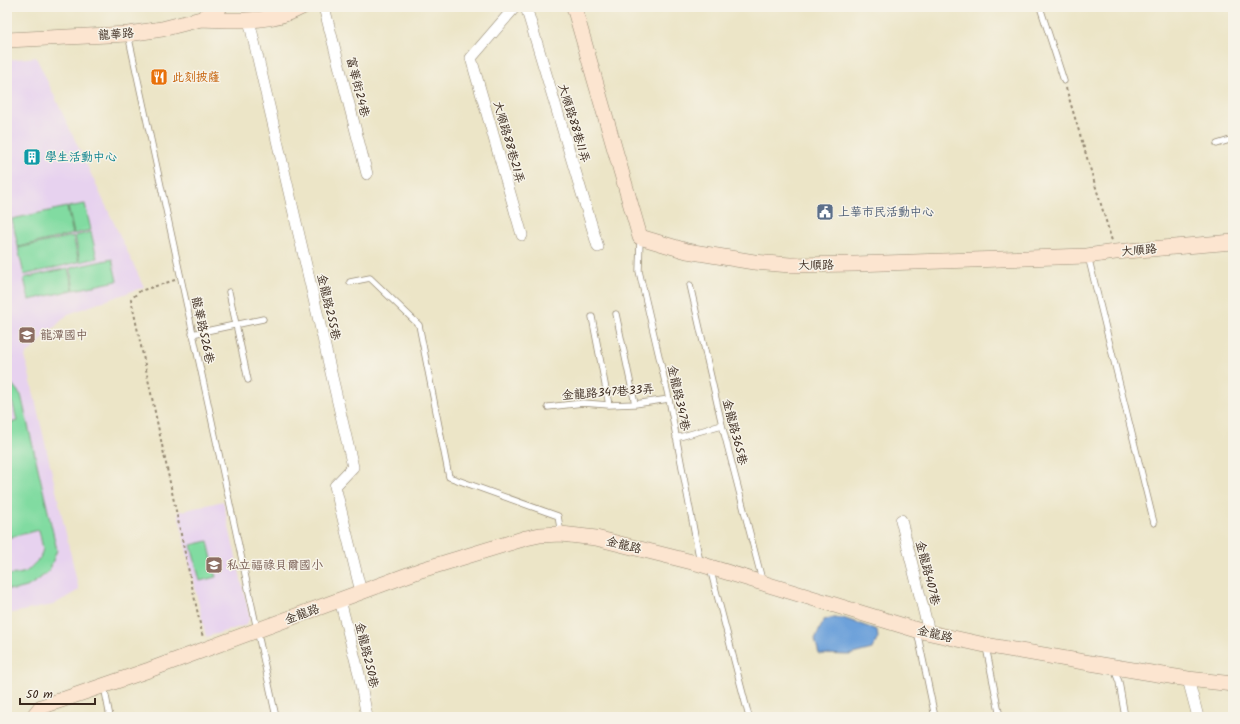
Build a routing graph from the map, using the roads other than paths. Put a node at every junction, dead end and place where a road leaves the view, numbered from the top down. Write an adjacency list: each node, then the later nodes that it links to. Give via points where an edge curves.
1 (220, 7): 8 (street, 龍華路)
2 (302, 7): 9 (street, via 294,12)
3 (324, 7): 15 (street, 富華街24巷)
4 (515, 7): 16 (street, 大順路88巷21弄, via 471,58)
5 (526, 7): 19 (street, 大順路88巷11弄)
6 (574, 7): 17 (street)
7 (1040, 7): 12 (lane)
8 (201, 19): 9 (street); 10 (street, 龍華路)
9 (249, 20): 41 (street, 金龍路255巷, via 353,467 335,486)
10 (128, 34): 11 (street, 龍華路); 28 (lane, 龍華路526巷)
11 (7, 40)
12 (1064, 81)
13 (1233, 140): 14 (lane)
14 (1217, 144)
15 (367, 174)
16 (522, 235)
17 (640, 237): 20 (street, 大順路, via 687,251 790,265); 30 (lane, 金龍路347巷, via 639,271)
18 (1233, 242): 20 (street, 大順路)
19 (598, 247)
20 (1088, 256): 37 (lane)
21 (350, 282): 38 (lane, via 370,278 419,325 449,477 558,516)
22 (690, 285): 34 (lane, 金龍路365巷)
23 (229, 292): 27 (lane)
24 (616, 314): 31 (lane)
25 (592, 317): 32 (lane)
26 (263, 319): 27 (lane)
27 (236, 324): 28 (lane); 29 (lane)
28 (192, 334): 43 (lane, 龍華路526巷)
29 (248, 380)
30 (668, 399): 31 (lane, 金龍路347巷33弄); 35 (lane, 金龍路347巷)
31 (635, 404): 32 (lane, 金龍路347巷33弄)
32 (609, 405): 33 (lane, 金龍路347巷33弄, via 583,403)
33 (548, 408)
34 (722, 425): 35 (lane); 40 (lane, 金龍路365巷)
35 (676, 438): 39 (lane, 金龍路347巷)
36 (901, 520): 44 (street, 金龍路407巷)
37 (1154, 523)
38 (561, 534): 39 (street, 金龍路, via 596,538); 41 (street, 金龍路, via 526,538 421,570)
39 (705, 565): 40 (street, 金龍路); 54 (lane, 金龍路347巷)
40 (762, 582): 44 (street, 金龍路)
41 (361, 592): 42 (street, 金龍路)
42 (340, 600): 43 (street, 金龍路); 53 (street, 金龍路250巷)
43 (257, 630): 49 (street, 金龍路); 52 (lane, 龍華路526巷)
44 (923, 631): 45 (street, 金龍路); 55 (lane)
45 (985, 645): 46 (street, 金龍路); 56 (lane)
46 (1114, 666): 47 (street, 金龍路); 57 (lane)
47 (1188, 679): 48 (street, 金龍路); 58 (street)
48 (1233, 684)
49 (104, 685): 50 (street, 金龍路, via 41,707); 51 (lane)
50 (33, 717)
51 (110, 717)
52 (276, 717)
53 (367, 717)
54 (749, 717)
55 (935, 717)
56 (1000, 717)
57 (1125, 717)
58 (1198, 717)

